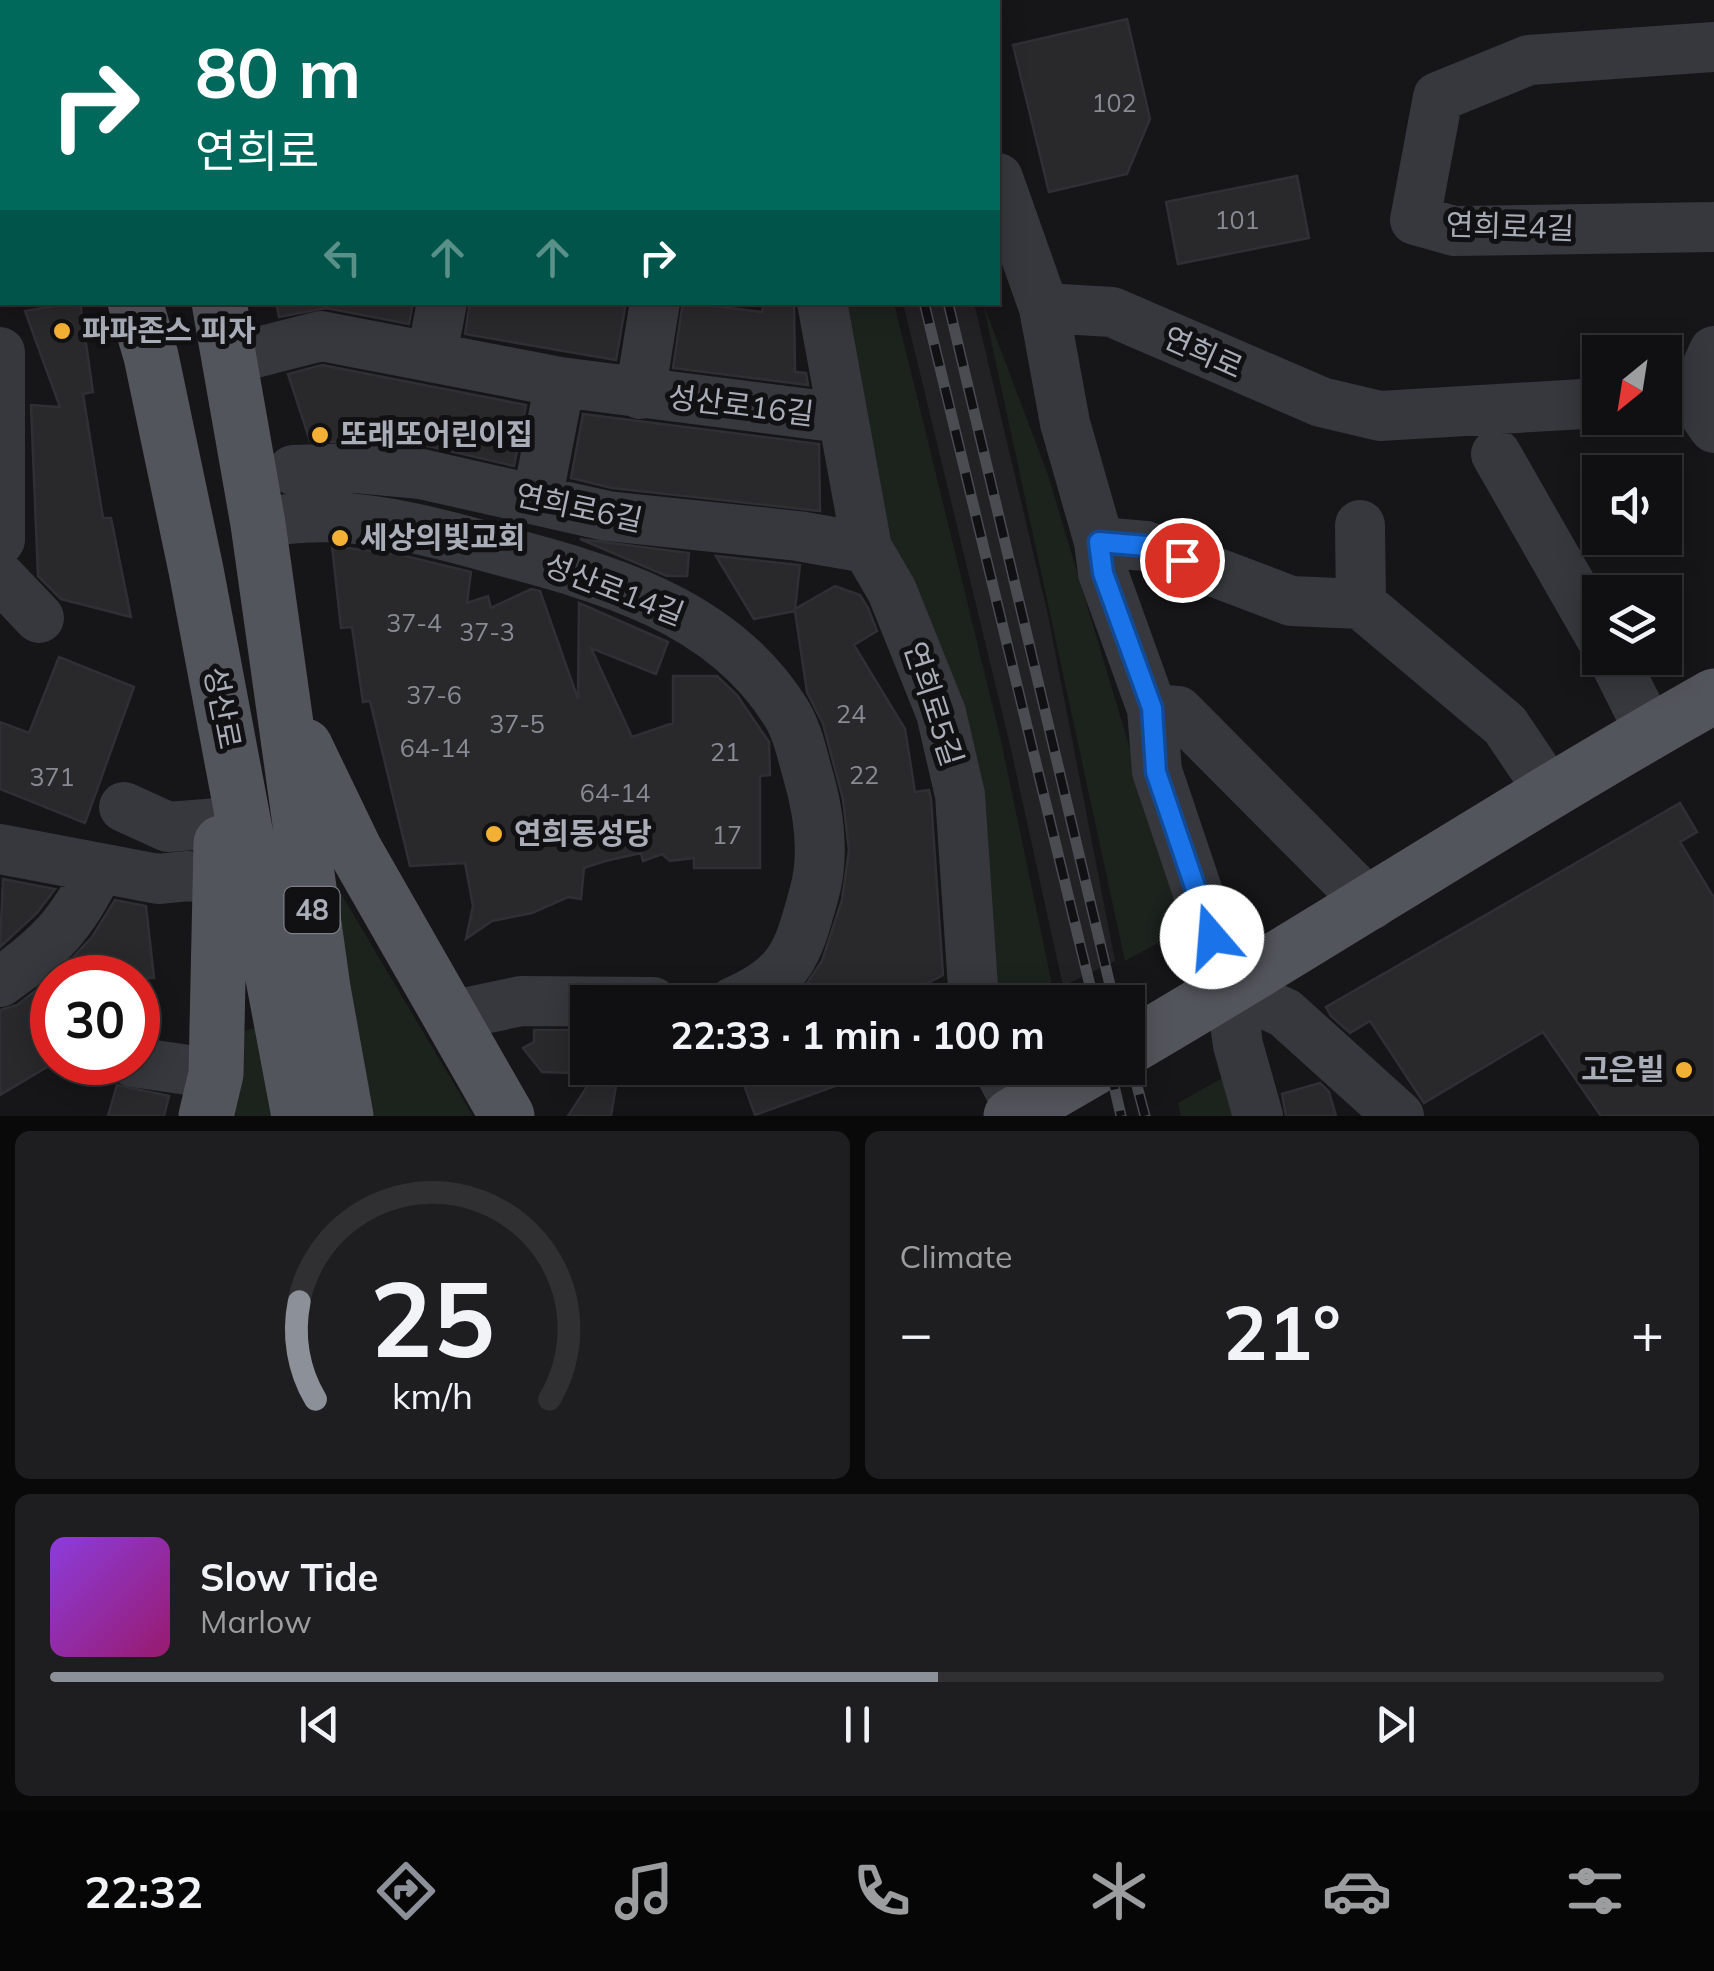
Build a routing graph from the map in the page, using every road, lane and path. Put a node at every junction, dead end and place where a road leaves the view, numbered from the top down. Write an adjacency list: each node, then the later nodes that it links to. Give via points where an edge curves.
1 (1714, 47): 3 (street, 연희로4길, via 1529,60 1438,97 1415,220 1454,231)
2 (1000, 184): 10 (street)
3 (1714, 227)
4 (136, 305): 15 (main road, 성산로 / 48)
5 (152, 305): 15 (street)
6 (218, 305): 16 (main road, 성산로 / 48)
7 (441, 305): 14 (street)
8 (655, 305): 18 (street, 성산로16길)
9 (822, 305): 21 (street)
10 (1044, 308): 19 (street, 연희로, via 1112,312 1321,402 1380,416); 28 (street, via 1065,423)
11 (319, 319): 14 (street, 성산로16길); 16 (street, 성산로16길)
12 (1714, 351): 20 (street)
13 (0, 352): 27 (street)
14 (432, 354): 17 (street, 성산로16길)
15 (151, 356): 39 (main road, 성산로 / 48)
16 (227, 360): 25 (main road, 성산로 / 48)
17 (560, 382): 18 (street, 성산로16길); 24 (street)
18 (640, 394): 21 (street, 성산로16길)
19 (1582, 404)
20 (1691, 409)
21 (841, 418): 29 (street, 연희로5길)
22 (1496, 454): 32 (street)
23 (293, 470): 24 (street, 연희로6길, via 421,474)
24 (537, 500): 29 (street, 연희로6길, via 654,523)
25 (258, 524): 36 (main road, 성산로 / 48); 49 (street, 성산로14길, via 304,514 420,528 575,570 694,620 764,683 799,744 820,834 798,952)
26 (1360, 525): 31 (street)
27 (0, 540)
28 (1099, 542): 31 (street, via 1146,546 1292,601); 37 (street, via 1103,573)
29 (867, 548): 50 (street, 연희로5길, via 910,632 949,746 960,795)
30 (0, 577): 33 (street)
31 (1360, 604): 40 (street, via 1505,725)
32 (1582, 604)
33 (39, 618)
34 (1621, 675): 38 (street)
35 (1714, 696): 38 (main road)
36 (284, 703): 52 (main road, via 355,850); 60 (main road, 성산로 / 48)
37 (1152, 708): 46 (street, via 1178,712); 47 (street, via 1156,772)
38 (1650, 732): 40 (main road)
39 (227, 735): 42 (main road); 59 (main road, 성산로 / 48)
40 (1548, 789): 46 (main road)
41 (124, 808): 42 (street, via 168,828)
42 (220, 823): 45 (main road)
43 (0, 849): 44 (street)
44 (99, 868): 45 (street); 48 (street, via 44,952)
45 (223, 881): 56 (main road)
46 (1370, 905): 47 (main road)
47 (1227, 978): 53 (main road); 61 (street); 62 (street, via 1285,1013)
48 (0, 982)
49 (765, 985)
50 (973, 985)
51 (570, 1001): 52 (street, via 521,1001)
52 (450, 1016): 58 (main road)
53 (1145, 1036)
54 (160, 1073): 56 (street)
55 (1046, 1085): 57 (main road)
56 (211, 1095)
57 (1010, 1098)
58 (506, 1107)
59 (298, 1116)
60 (346, 1116)
61 (1258, 1116)
62 (1400, 1116)

